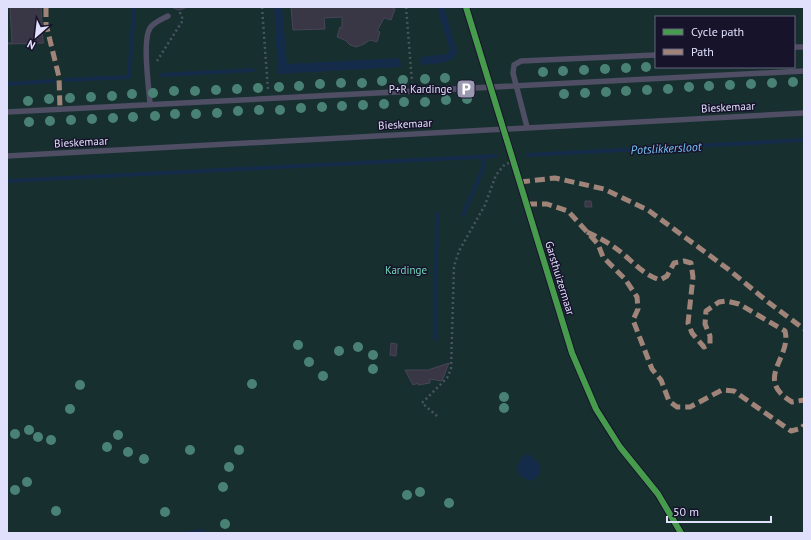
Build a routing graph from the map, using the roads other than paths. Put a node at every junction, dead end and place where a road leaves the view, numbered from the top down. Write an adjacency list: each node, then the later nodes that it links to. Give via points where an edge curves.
1 (168, 16): 5 (lane, via 157,21 147,34)
2 (655, 55): 4 (lane, via 522,61 514,65 513,73)
3 (804, 71): 4 (lane)
4 (517, 85): 5 (lane); 8 (lane)
5 (150, 104): 6 (lane)
6 (7, 112)
7 (804, 113): 8 (lane, Bieskemaar)
8 (527, 127): 9 (lane, Bieskemaar)
9 (7, 156)

